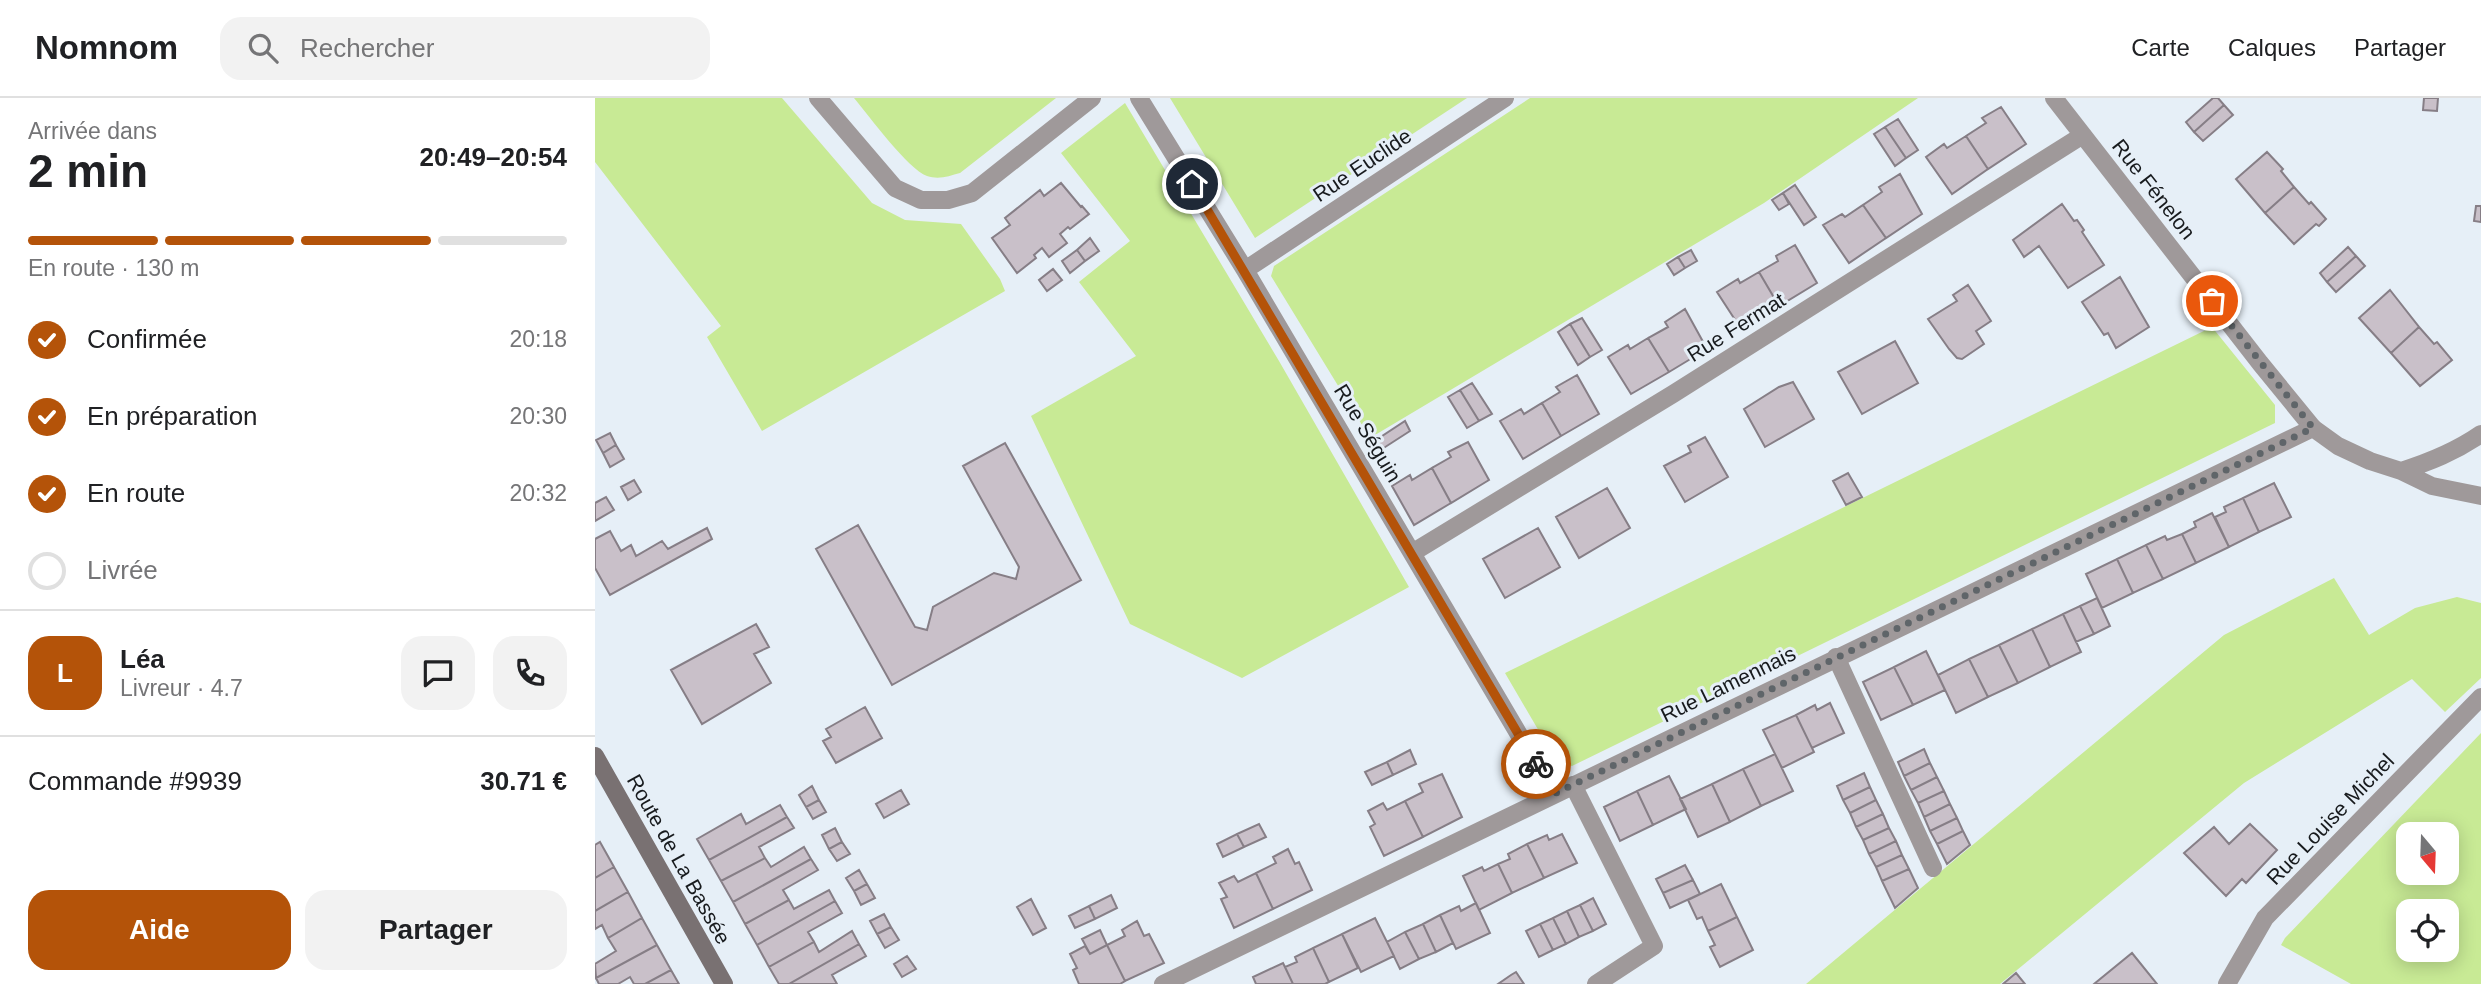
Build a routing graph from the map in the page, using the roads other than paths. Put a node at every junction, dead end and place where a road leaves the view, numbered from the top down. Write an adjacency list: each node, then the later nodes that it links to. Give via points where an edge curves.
1 (818, 98): 2 (street, via 895,188 921,200 948,200 972,193)
2 (1092, 98)
3 (1139, 98): 7 (street, Rue Séguin)
4 (1505, 98): 7 (street, Rue Euclide)
5 (2054, 98): 6 (street, Rue Fénelon)
6 (2083, 135): 8 (street, Rue Fénelon); 12 (street, Rue Fermat)
7 (1245, 270): 12 (street, Rue Séguin)
8 (2313, 428): 10 (street, Rue Fénelon, via 2338,446); 13 (street, Rue Lamennais)
9 (2481, 435): 10 (street, via 2439,459)
10 (2401, 471): 11 (street, Rue Fénelon, via 2432,486)
11 (2481, 496)
12 (1412, 553): 17 (street, Rue Séguin)
13 (1836, 657): 16 (street, Rue Lamennais); 18 (street)
14 (2481, 697): 22 (street, Rue Louise Michel, via 2265,918)
15 (595, 756): 19 (main road, Route de La Bassée)
16 (1573, 785): 17 (street, Rue Lamennais); 21 (street, via 1654,946)
17 (1554, 794): 20 (street, Rue Lamennais)
18 (1933, 868)
19 (724, 984)
20 (1163, 984)
21 (1596, 984)
22 (2227, 984)

